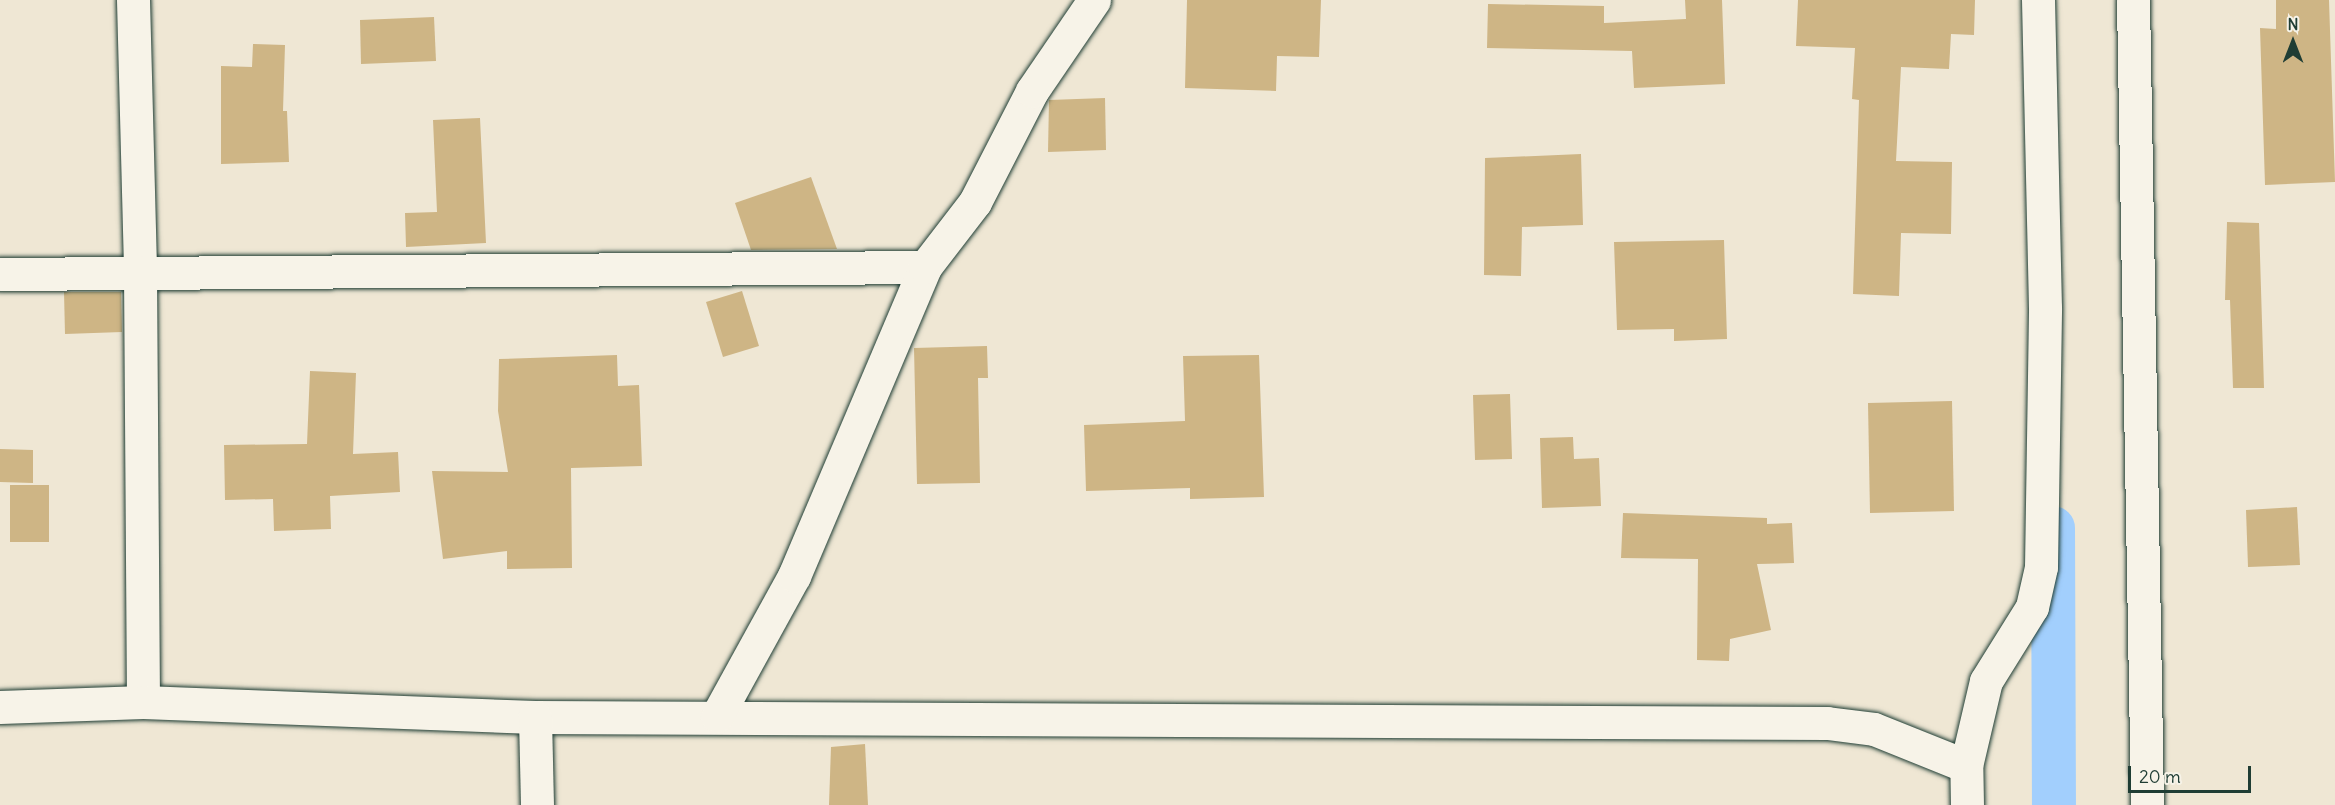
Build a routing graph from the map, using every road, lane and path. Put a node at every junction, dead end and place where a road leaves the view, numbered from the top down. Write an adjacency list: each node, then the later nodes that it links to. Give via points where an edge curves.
1 (133, 0): 6 (street)
2 (1094, 0): 5 (street, via 1032,91 975,202)
3 (2037, 0): 12 (street, via 2045,308 2041,567 2032,607 1986,681)
4 (2133, 0): 15 (street)
5 (925, 267): 6 (street); 10 (street, via 794,576)
6 (140, 272): 7 (street); 8 (street)
7 (0, 274)
8 (143, 702): 9 (street); 11 (street)
9 (0, 707)
10 (717, 716): 11 (street); 12 (street, via 1827,723 1874,729)
11 (535, 717): 13 (street)
12 (1966, 766): 14 (street)
13 (537, 805)
14 (1967, 805)
15 (2147, 805)

